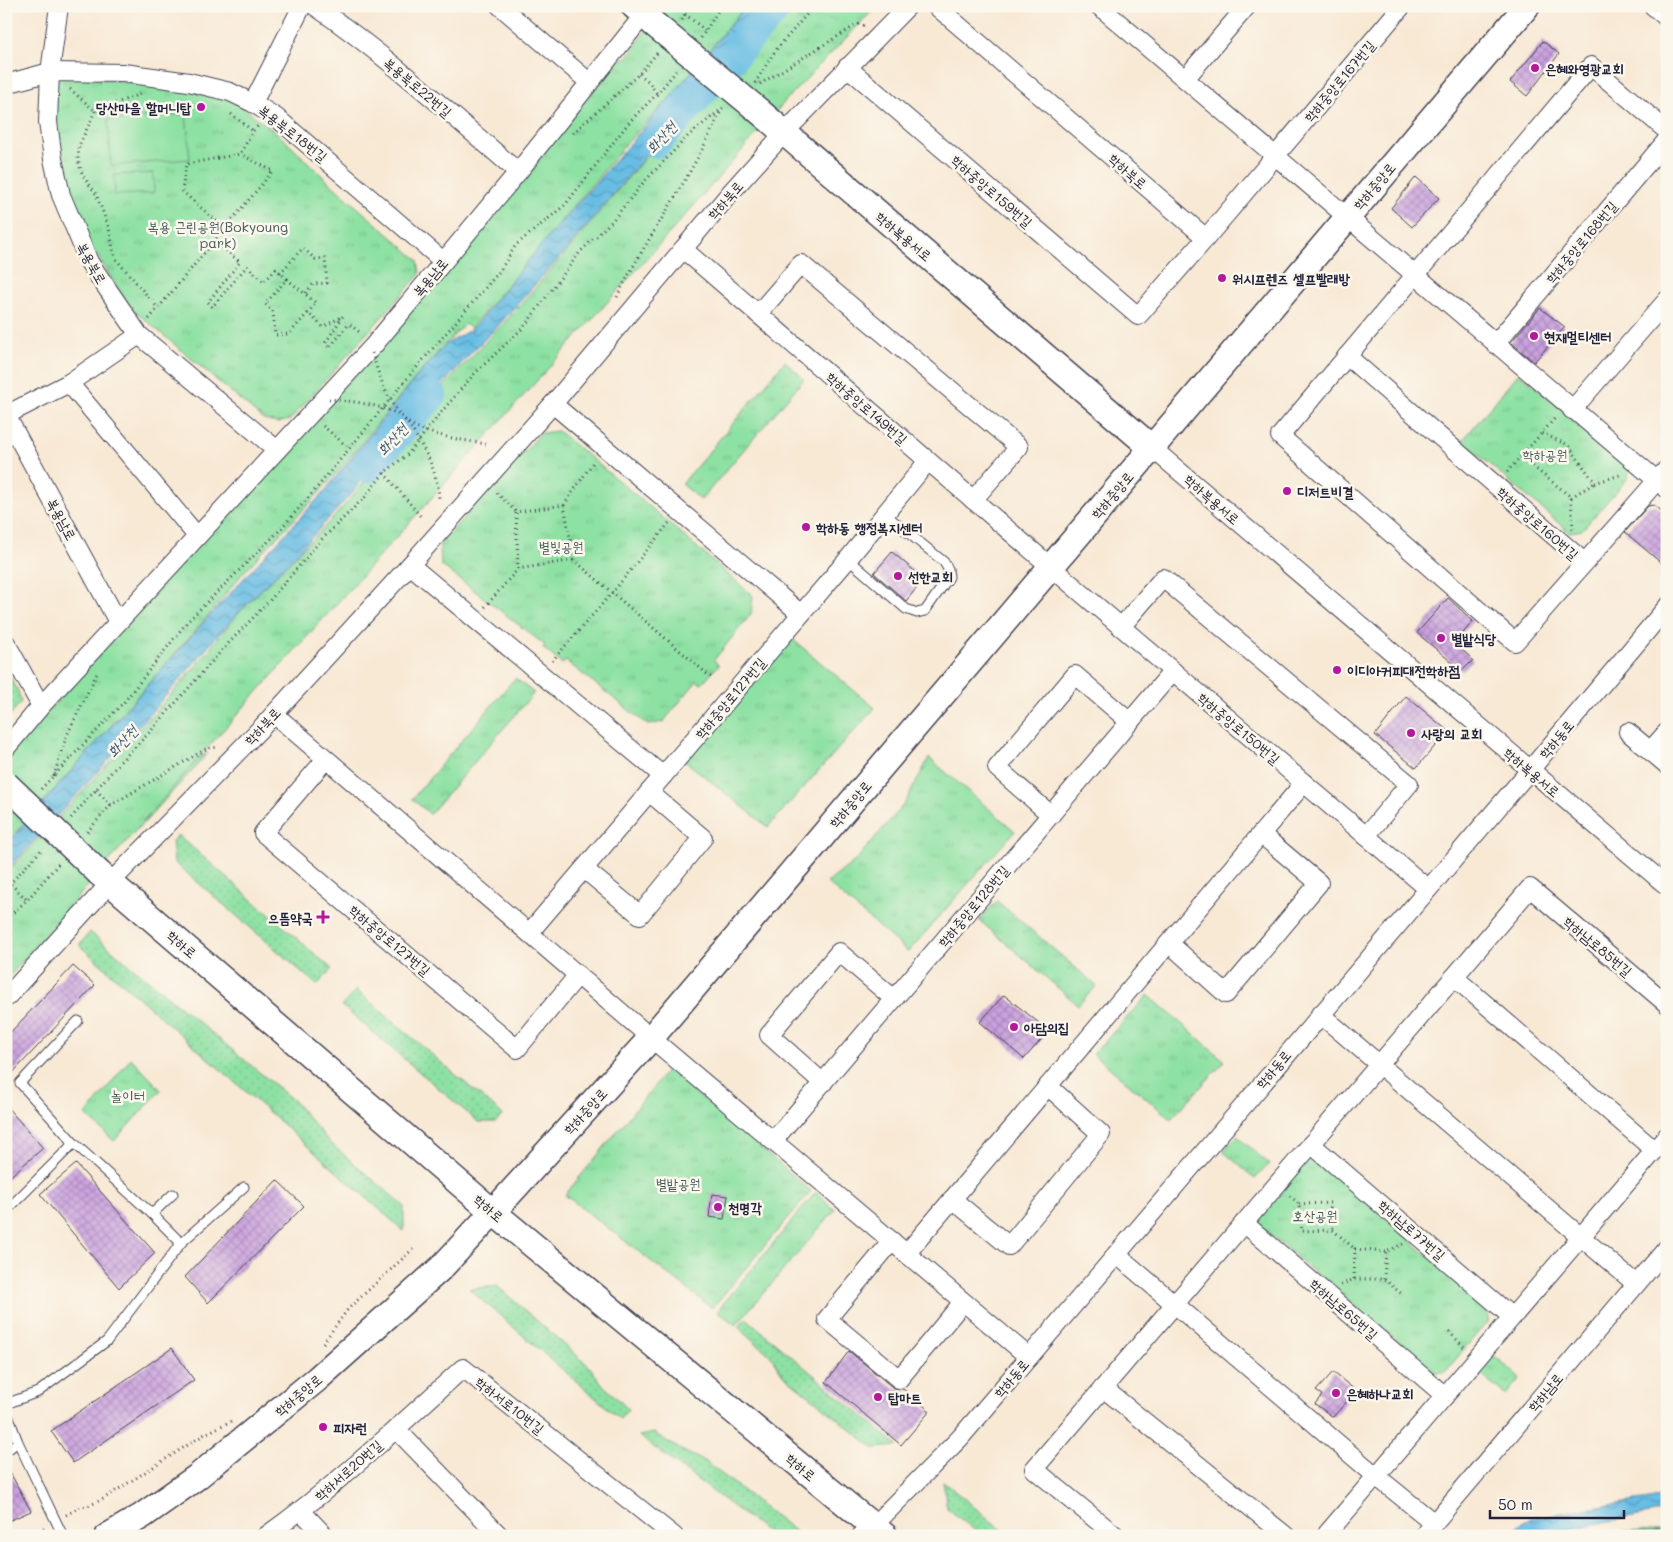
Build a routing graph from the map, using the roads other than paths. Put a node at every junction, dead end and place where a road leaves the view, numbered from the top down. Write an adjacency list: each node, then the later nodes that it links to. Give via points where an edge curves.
1 (59, 6): 15 (street, 복용북로)
2 (302, 6): 19 (street)
3 (315, 6): 24 (street, 복용북로22번길, via 389,62)
4 (500, 6): 17 (street)
5 (908, 6): 14 (street, 학하북로)
6 (936, 6): 26 (street, 학하북로)
7 (1099, 6): 16 (street)
8 (1247, 6): 16 (street)
9 (1402, 6): 23 (street, 학하중앙로167번길)
10 (1527, 6): 25 (street, 학하중앙로)
11 (1653, 6): 13 (street)
12 (645, 13): 17 (street, 복용남로); 21 (street, 학하복용서로, bridge)
13 (1667, 18)
14 (847, 67): 21 (street, 학하북로); 32 (street, 학하중앙로159번길)
15 (50, 72): 18 (street, 복용북로18번길); 19 (street, 복용북로18번길, via 124,73 189,82 230,92); 33 (street, 복용북로, via 48,122 61,195 89,262)
16 (1185, 79): 23 (street)
17 (589, 82): 24 (street, 복용남로)
18 (6, 84)
19 (253, 103): 28 (street, 복용북로18번길, via 278,118)
20 (1667, 132): 29 (street, via 1591,66)
21 (784, 133): 27 (street, 학하북로); 40 (street, 학하복용서로)
22 (1667, 140): 34 (street, 학하중앙로168번길)
23 (1275, 156): 25 (street); 26 (street, 학하중앙로167번길)
24 (518, 172): 28 (street, 복용남로)
25 (1347, 218): 29 (street); 40 (street, 학하중앙로)
26 (1206, 238): 32 (street, 학하중앙로167번길)
27 (683, 249): 31 (street, 학하중앙로149번길); 37 (street, 학하북로)
28 (444, 261): 41 (street, 복용남로, via 373,349)
29 (1415, 276): 34 (street); 35 (street)
30 (1667, 300): 38 (street)
31 (758, 314): 42 (street, 학하중앙로149번길); 44 (street, via 801,264 1019,447)
32 (1138, 316)
33 (139, 334): 36 (street); 41 (street, 복용북로)
34 (1495, 344): 38 (street)
35 (1347, 356): 48 (street, 학하중앙로160번길); 48 (street, 학하중앙로160번길, via 1280,436 1515,642)
36 (69, 383): 39 (street); 46 (street)
37 (553, 404): 49 (street, 학하북로); 52 (street)
38 (1565, 413): 43 (street)
39 (6, 415): 53 (street, 복용남로)
40 (1152, 448): 50 (street, 학하중앙로); 66 (street, 학하복용서로)
41 (277, 450): 46 (street, 복용남로)
42 (928, 461): 44 (street, 학하중앙로149번길); 45 (street, 학하중앙로127번길)
43 (1663, 479): 48 (street)
44 (973, 500): 50 (street, 학하중앙로149번길)
45 (885, 514): 47 (street, 학하중앙로127번길); 47 (lane, via 944,562 948,569 950,577 925,611 917,613 906,609)
46 (197, 536): 53 (street, 복용남로)
47 (848, 558): 52 (street, 학하중앙로127번길)
48 (1584, 562)
49 (410, 565): 58 (street, 학하북로); 67 (street)
50 (1051, 567): 54 (street, 학하중앙로150번길); 87 (street, 학하중앙로)
51 (1667, 607): 66 (street, 학하동로)
52 (801, 614): 67 (street, 학하중앙로127번길)
53 (118, 622): 57 (street, 복용남로)
54 (1121, 627): 56 (street, 학하중앙로150번길); 73 (street, via 1163,578 1409,784)
55 (6, 642): 57 (street)
56 (1173, 671): 59 (street, 학하중앙로128번길); 68 (street, 학하중앙로150번길)
57 (41, 706): 62 (street, 복용남로)
58 (274, 714): 64 (street); 75 (street, 학하북로)
59 (1130, 722): 71 (street, 학하중앙로128번길); 71 (street, via 1075,675 997,768)
60 (1628, 732): 63 (street)
61 (1667, 732): 63 (street)
62 (6, 748)
63 (1650, 751): 65 (street)
64 (326, 759): 78 (street); 80 (street, 학하중앙로127번길, via 264,833 517,1049)
65 (1667, 765)
66 (1530, 770): 76 (street, 학하복용서로); 77 (street, 학하동로)
67 (663, 776): 70 (street, 학하중앙로127번길)
68 (1304, 783): 72 (street); 73 (street, 학하중앙로150번길)
69 (6, 784): 75 (street, 학하로, bridge)
70 (649, 792): 74 (street, 학하중앙로127번길); 74 (street, via 703,838 640,915)
71 (1051, 815): 83 (street, 학하중앙로128번길)
72 (1261, 834): 79 (street); 79 (street, via 1319,883 1226,994)
73 (1366, 836): 77 (street, 학하중앙로150번길)
74 (584, 869): 78 (street, 학하중앙로127번길)
75 (105, 878): 82 (street, 학하북로); 100 (street, 학하로)
76 (1667, 886)
77 (1427, 888): 85 (street, 학하동로)
78 (529, 933): 80 (street)
79 (1169, 943): 90 (street)
80 (578, 975): 87 (street)
81 (1454, 976): 84 (street, 학하남로85번길, via 1530,888); 88 (street); 95 (street)
82 (6, 998)
83 (894, 999): 89 (street, 학하중앙로128번길); 89 (street, via 839,952 832,959 769,1034)
84 (1667, 1004)
85 (1320, 1014): 88 (street); 108 (street, 학하동로)
86 (78, 1021): 93 (lane, via 20,1083)
87 (652, 1038): 92 (street); 100 (street, 학하중앙로)
88 (1379, 1064): 94 (street); 103 (street)
89 (823, 1083): 92 (street, 학하중앙로128번길)
90 (1048, 1086): 98 (street); 98 (street, via 1101,1134 1009,1246)
91 (1667, 1136): 95 (street)
92 (774, 1141): 104 (street)
93 (74, 1143): 99 (lane); 101 (lane)
94 (1312, 1144): 102 (street); 112 (street, 학하남로77번길)
95 (1654, 1150): 103 (street)
96 (244, 1187): 105 (lane)
97 (173, 1194): 101 (lane)
98 (952, 1199): 107 (street)
99 (6, 1211)
100 (493, 1212): 124 (street, 학하로); 126 (street, 학하중앙로, via 441,1268 318,1379 197,1477)
101 (152, 1214): 105 (lane)
102 (1244, 1223): 111 (street); 115 (street, 학하남로65번길)
103 (1580, 1238): 109 (street); 112 (street)
104 (892, 1241): 107 (street); 110 (street, via 827,1319 898,1379)
105 (181, 1243): 116 (lane, via 107,1341 38,1392)
106 (1667, 1248): 109 (street, 학하남로)
107 (906, 1254): 110 (street)
108 (1116, 1254): 111 (street); 113 (street, 학하동로)
109 (1636, 1284): 123 (street, 학하남로)
110 (963, 1302): 113 (street)
111 (1175, 1304): 114 (street); 121 (street)
112 (1512, 1317): 115 (street)
113 (1029, 1357): 124 (street, 학하동로)
114 (1103, 1388): 131 (street, via 1034,1470); 132 (street)
115 (1445, 1396): 121 (street)
116 (6, 1404)
117 (6, 1410): 119 (lane)
118 (396, 1429): 122 (street, 학하서로20번길); 129 (street); 130 (street, 학하서로10번길, via 463,1368)
119 (18, 1442): 120 (lane); 125 (lane)
120 (6, 1450)
121 (1376, 1476): 123 (street); 133 (street)
122 (301, 1511): 127 (street, 학하서로20번길); 128 (street, 학하서로20번길)
123 (1429, 1529)
124 (873, 1533)
125 (63, 1536)
126 (108, 1536)
127 (266, 1536)
128 (325, 1536)
129 (500, 1536)
130 (674, 1536)
131 (1116, 1536)
132 (1286, 1536)
133 (1325, 1536)

